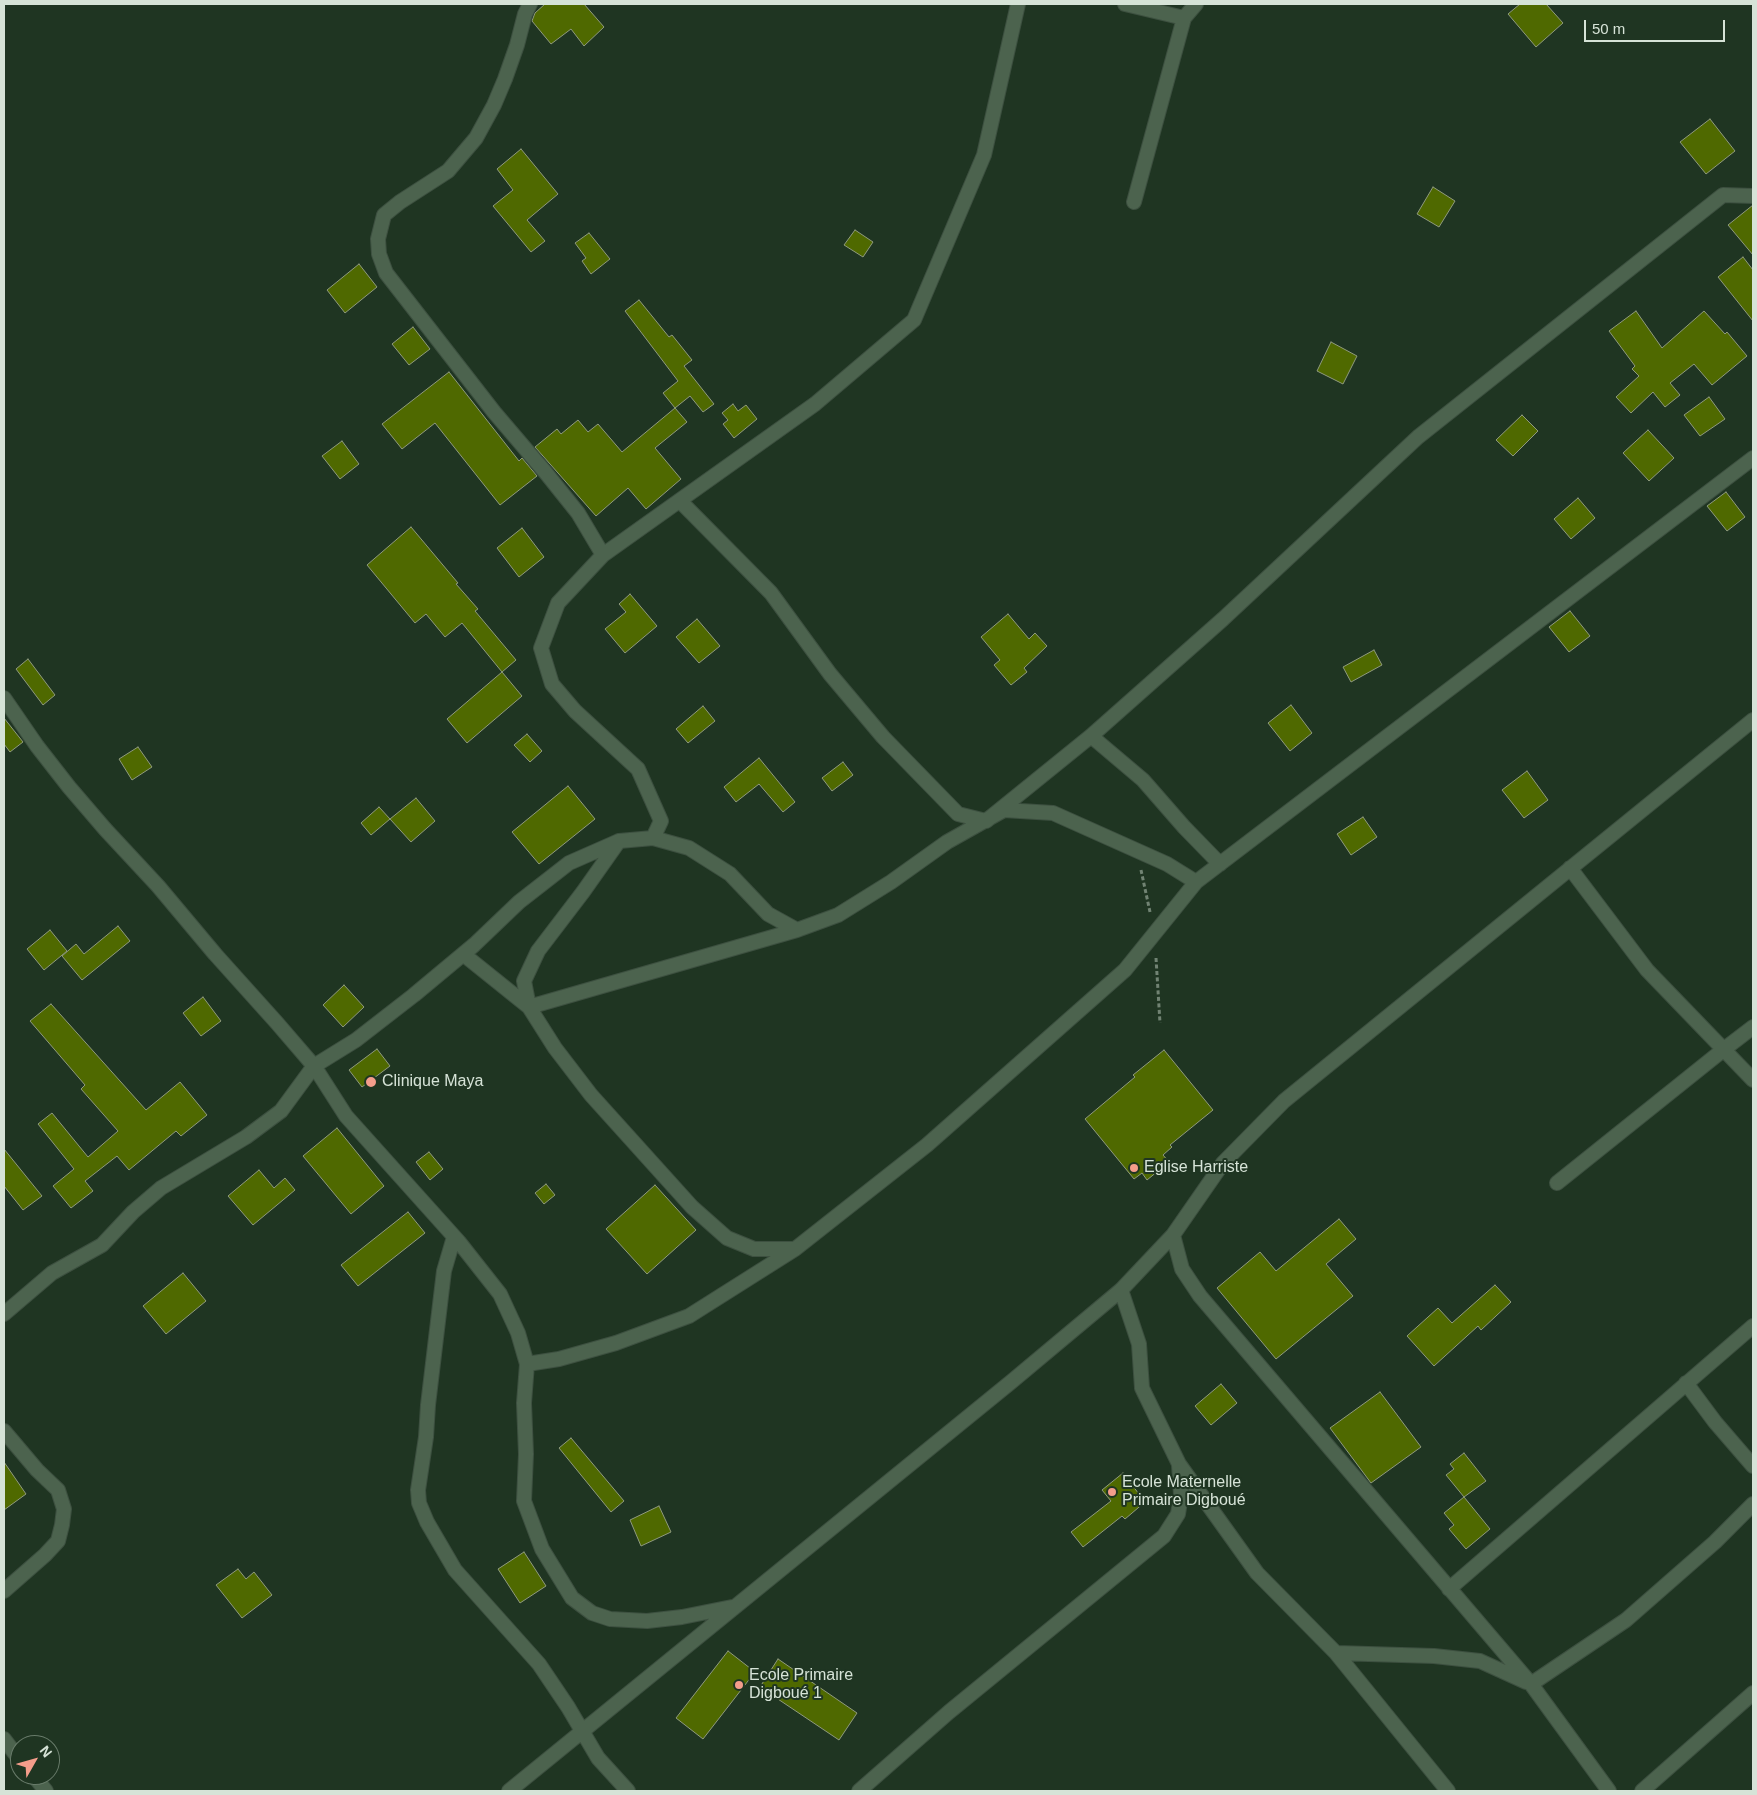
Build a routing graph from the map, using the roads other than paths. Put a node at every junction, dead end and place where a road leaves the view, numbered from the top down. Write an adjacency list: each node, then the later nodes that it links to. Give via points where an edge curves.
1 (530, 4): 10 (street, via 505,79 476,138 448,171 384,215 378,239 386,274 494,412 546,472 578,514)
2 (1018, 4): 9 (street, via 984,155 914,320 816,404)
3 (1125, 4): 5 (street)
4 (1196, 4): 5 (street)
5 (1184, 18): 7 (street)
6 (1753, 196): 13 (street, via 1724,195 1418,437 1224,619)
7 (1134, 202)
8 (1753, 458): 17 (street)
9 (680, 501): 10 (street); 14 (street, via 771,593 830,674 883,737 958,814)
10 (603, 555): 15 (street, via 558,603 541,648 552,684 575,711 638,769 661,821)
11 (4, 698): 25 (street, via 37,746 105,829)
12 (1753, 720): 18 (street)
13 (1090, 736): 14 (street); 17 (street, via 1143,780)
14 (986, 821): 19 (street, via 1004,810 1053,813 1167,864); 20 (street, via 947,842 838,915)
15 (653, 838): 16 (street); 20 (street, via 689,848 730,874 768,914)
16 (619, 841): 21 (street, via 569,863 519,902); 22 (street, via 538,951 524,981)
17 (1220, 864): 19 (street)
18 (1570, 868): 24 (street, via 1647,970); 28 (street, via 1284,1101 1223,1164)
19 (1196, 882): 30 (street, via 1124,970 927,1145)
20 (797, 930): 22 (street)
21 (463, 954): 22 (street); 25 (street, via 356,1040)
22 (529, 1007): 30 (street, via 591,1095 692,1207 727,1238 754,1249)
23 (1753, 1027): 24 (street)
24 (1723, 1050): 26 (street); 27 (street)
25 (314, 1066): 29 (street, via 346,1116); 32 (street, via 281,1112 161,1188 102,1245 52,1273)
26 (1753, 1080)
27 (1557, 1183)
28 (1172, 1235): 31 (street); 40 (street, via 1182,1268 1200,1296)
29 (454, 1237): 34 (street, via 500,1294 518,1333); 46 (street, via 444,1271 419,1503 455,1570 539,1664)
30 (794, 1249): 34 (street, via 689,1316 616,1343)
31 (1121, 1290): 37 (street, via 1139,1344 1142,1388); 42 (street)
32 (4, 1313)
33 (1753, 1326): 35 (street)
34 (527, 1364): 42 (street, via 524,1501 542,1549 572,1598 592,1613 610,1619 647,1621)
35 (1686, 1383): 38 (street); 40 (street)
36 (4, 1431): 41 (street, via 58,1490 64,1509 58,1541)
37 (1178, 1464): 43 (street, via 1257,1573); 49 (street, via 1181,1495 1178,1514 1164,1536 949,1712)
38 (1753, 1466)
39 (1753, 1504): 44 (street, via 1626,1620)
40 (1449, 1589): 44 (street)
41 (4, 1591)
42 (735, 1606): 46 (street)
43 (1336, 1653): 44 (street, via 1480,1661); 50 (street)
44 (1531, 1684): 51 (street)
45 (1753, 1693): 52 (street)
46 (581, 1732): 47 (street); 48 (street, via 598,1758)
47 (509, 1791)
48 (628, 1791)
49 (859, 1791)
50 (1448, 1791)
51 (1609, 1791)
52 (1642, 1791)

